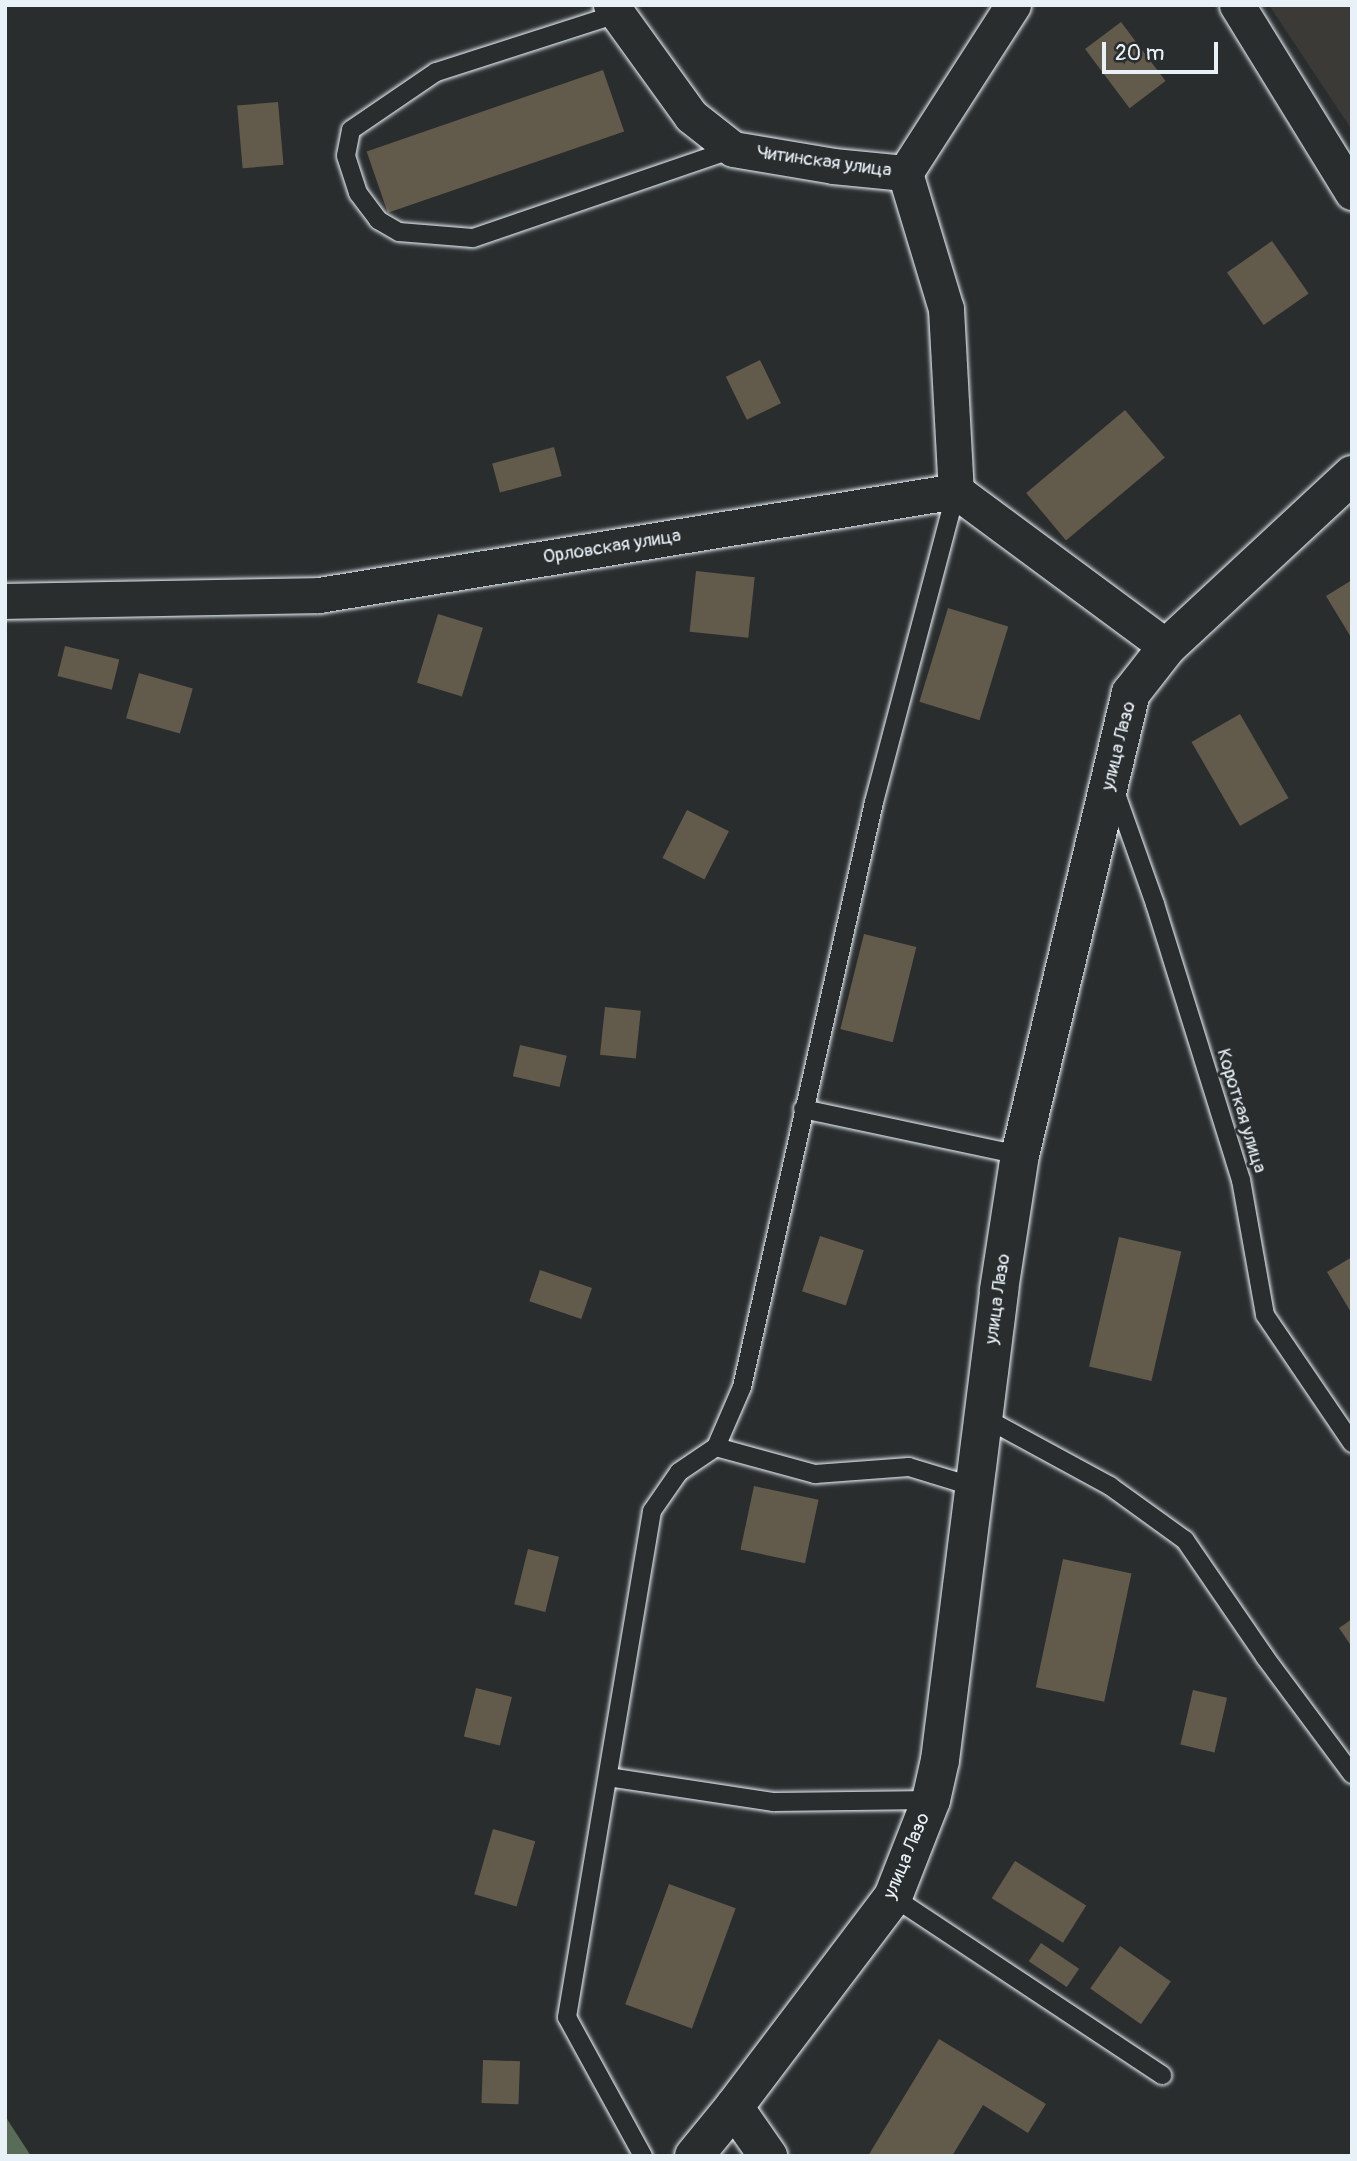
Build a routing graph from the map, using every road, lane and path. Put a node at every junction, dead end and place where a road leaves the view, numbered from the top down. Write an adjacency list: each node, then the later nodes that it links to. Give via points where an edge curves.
1 (1013, 5): 5 (street, Читинская улица)
2 (1237, 5): 6 (street)
3 (614, 9): 4 (street, Читинская улица, via 691,116); 4 (lane, via 436,72 351,130 346,156 358,193 378,220 399,232 473,239)
4 (733, 149): 5 (street, Читинская улица)
5 (905, 173): 8 (street, via 946,309)
6 (1352, 192)
7 (1352, 475): 10 (street, улица Лазо)
8 (956, 491): 9 (street, Орловская улица, via 319,595); 10 (street); 12 (lane, via 874,802)
9 (5, 601)
10 (1167, 648): 11 (street, улица Лазо, via 1131,693)
11 (1111, 777): 13 (street, улица Лазо); 15 (lane, Короткая улица, via 1156,904 1241,1180 1265,1315)
12 (803, 1109): 13 (lane); 16 (lane, via 742,1387)
13 (1020, 1155): 14 (street, улица Лазо)
14 (984, 1417): 17 (street, улица Лазо); 18 (lane, via 1110,1486 1185,1540)
15 (1352, 1443)
16 (716, 1447): 17 (lane, via 815,1474 909,1467); 19 (lane, via 679,1472 652,1511)
17 (975, 1487): 20 (street, улица Лазо)
18 (1352, 1774)
19 (608, 1777): 20 (lane, via 774,1802); 24 (lane, via 567,2017)
20 (931, 1800): 21 (street, улица Лазо)
21 (893, 1897): 22 (lane); 23 (street, улица Лазо)
22 (1162, 2075)
23 (734, 2107): 25 (street, улица Лазо); 26 (street)
24 (643, 2156)
25 (694, 2156)
26 (768, 2156)

